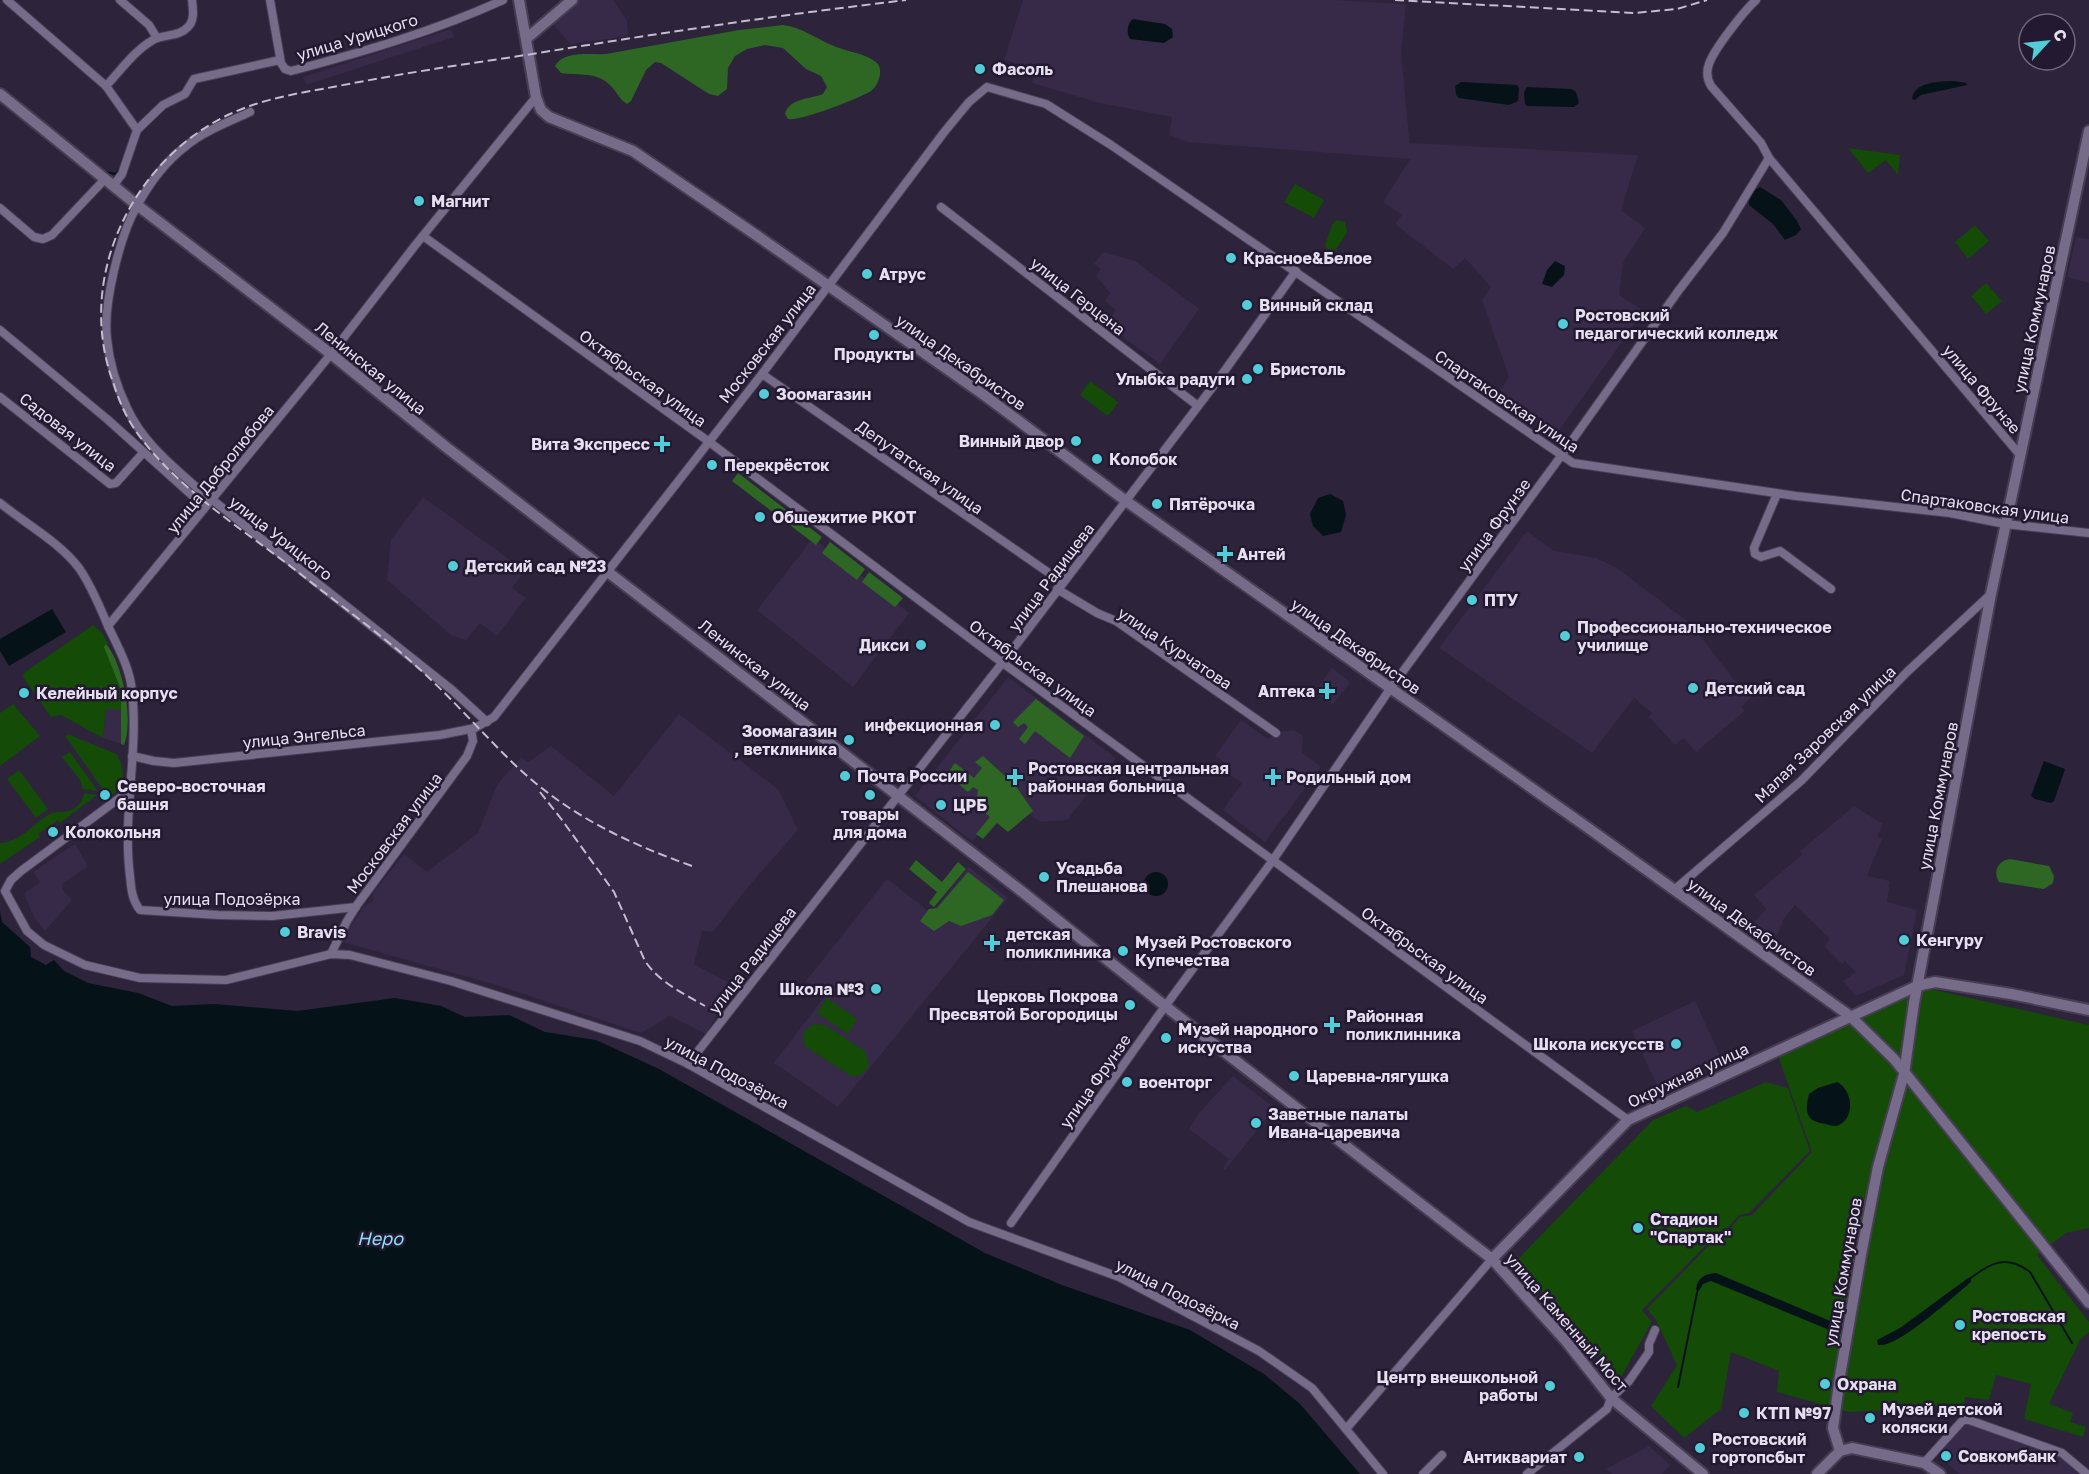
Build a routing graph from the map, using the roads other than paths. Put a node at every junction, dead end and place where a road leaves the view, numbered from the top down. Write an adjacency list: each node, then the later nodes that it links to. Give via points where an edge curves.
1 (7, 0): 12 (street)
2 (120, 0): 9 (street, via 149,25)
3 (192, 0): 9 (street, via 194,12 189,26 181,33)
4 (270, 0): 11 (street)
5 (503, 0): 11 (street, улица Урицкого, via 458,20 355,54 291,70 285,69)
6 (519, 0): 10 (street)
7 (572, 0): 10 (street)
8 (1756, 0): 20 (street, via 1738,19 1709,63 1707,81 1761,143)
9 (157, 38): 12 (street, via 140,49)
10 (526, 39): 15 (street)
11 (280, 60): 17 (street, улица Урицкого, via 194,79 185,94 163,105)
12 (106, 86): 17 (street)
13 (987, 87): 26 (street, Спартаковская улица, via 1046,104); 27 (street, Московская улица, via 945,131)
14 (0, 94): 21 (street, Ленинская улица)
15 (536, 97): 25 (street, улица Добролюбова); 27 (street, улица Декабристов, via 549,117 633,152)
16 (250, 112): 22 (street, улица Урицкого, via 188,144 165,166)
17 (137, 130): 21 (street, улица Урицкого, via 122,174)
18 (2089, 131): 19 (street, улица Коммунаров)
19 (2087, 145): 35 (street, улица Коммунаров)
20 (1769, 158): 35 (street, улица Фрунзе); 36 (street, улица Фрунзе, via 1723,233)
21 (109, 183): 22 (street, Ленинская улица); 24 (street, улица Урицкого, via 52,236 43,239 34,237)
22 (137, 206): 29 (street, Ленинская улица); 38 (street, улица Урицкого, via 116,262 107,306 107,338 115,374 127,408 157,453)
23 (941, 207): 32 (street, улица Герцена)
24 (0, 208)
25 (423, 236): 29 (street, улица Добролюбова); 33 (street, Октябрьская улица)
26 (1296, 271): 32 (street, улица Радищева); 36 (street, Спартаковская улица)
27 (828, 286): 30 (street, Московская улица); 39 (street, улица Декабристов, via 984,395)
28 (0, 330): 34 (street, улица Урицкого)
29 (332, 354): 38 (street, улица Добролюбова); 44 (street, Ленинская улица)
30 (762, 374): 33 (street, Московская улица); 45 (street, Депутатская улица)
31 (0, 397): 34 (street, Садовая улица, via 110,484 116,483)
32 (1198, 406): 39 (street, улица Радищева)
33 (708, 441): 44 (street, Московская улица); 49 (street, Октябрьская улица)
34 (143, 453): 41 (street, улица Урицкого)
35 (2020, 455): 42 (street, улица Коммунаров)
36 (1561, 456): 37 (street, Спартаковская улица, via 1573,464); 50 (street, улица Фрунзе)
37 (1777, 494): 42 (street, Спартаковская улица, via 1950,513); 46 (street, via 1754,548 1755,554 1761,557 1780,551)
38 (211, 500): 41 (street, улица Добролюбова); 51 (street, улица Урицкого)
39 (1125, 501): 45 (street, улица Радищева); 50 (street, улица Декабристов)
40 (0, 503): 48 (street, via 73,562)
41 (206, 507): 48 (street, улица Добролюбова)
42 (2005, 524): 43 (street, Спартаковская улица); 47 (street, улица Коммунаров)
43 (2089, 533)
44 (608, 570): 51 (street, Московская улица, via 500,711); 56 (street, Ленинская улица)
45 (1060, 585): 49 (street, улица Радищева); 53 (street, улица Курчатова)
46 (1831, 589)
47 (1991, 594): 58 (street, Малая Заровская улица, via 1907,672 1801,781); 61 (street, улица Коммунаров)
48 (108, 626): 54 (street, via 128,669 132,690)
49 (1003, 663): 56 (street, улица Радищева); 57 (street, Октябрьская улица)
50 (1390, 689): 57 (street, улица Фрунзе); 58 (street, улица Декабристов)
51 (487, 722): 52 (street, Московская улица)
52 (475, 728): 54 (street, улица Энгельса, via 174,763); 59 (street, Московская улица, via 467,756)
53 (1276, 733)
54 (132, 756): 55 (street)
55 (129, 791): 59 (street, улица Подозёрка, via 129,870 133,899 143,911 272,916); 60 (street, улица Подозёрка, via 11,880 5,891 27,931 44,945 85,965 140,978 226,980)
56 (898, 795): 62 (street, Ленинская улица); 65 (street, улица Радищева)
57 (1273, 860): 62 (street, улица Фрунзе); 67 (street, Октябрьская улица)
58 (1674, 890): 64 (street, улица Декабристов)
59 (356, 907): 60 (street, Московская улица)
60 (331, 954): 65 (street, улица Подозёрка, via 350,955 452,981 640,1041)
61 (1917, 986): 63 (street, Окружная улица, via 1935,982); 64 (street, Окружная улица); 66 (street, улица Коммунаров)
62 (1165, 1006): 68 (street, улица Фрунзе); 69 (street, Ленинская улица)
63 (2089, 1010)
64 (1850, 1016): 66 (street, улица Декабристов); 67 (street, Окружная улица)
65 (688, 1064): 73 (street, улица Подозёрка, via 969,1222 1119,1277 1259,1351 1312,1388)
66 (1904, 1074): 70 (street, улица Декабристов); 74 (street, улица Коммунаров, via 1878,1167 1849,1318 1833,1428)
67 (1628, 1120): 69 (street, Окружная улица)
68 (1011, 1223)
69 (1492, 1259): 72 (street, улица Каменный Мост); 73 (street, Окружная улица)
70 (2089, 1303)
71 (1655, 1330): 72 (street, via 1649,1352 1629,1381)
72 (1611, 1398): 79 (street, via 1607,1409); 80 (street, улица Каменный Мост)
73 (1346, 1429): 77 (street, улица Подозёрка)
74 (1840, 1451): 76 (street, via 1857,1449); 81 (street)
75 (1442, 1455): 78 (street)
76 (1924, 1463): 82 (street); 83 (street, via 1953,1428 1969,1420 2062,1453)
77 (1383, 1474)
78 (1423, 1474)
79 (1527, 1474)
80 (1703, 1474)
81 (1817, 1474)
82 (1940, 1474)
83 (2087, 1474)

